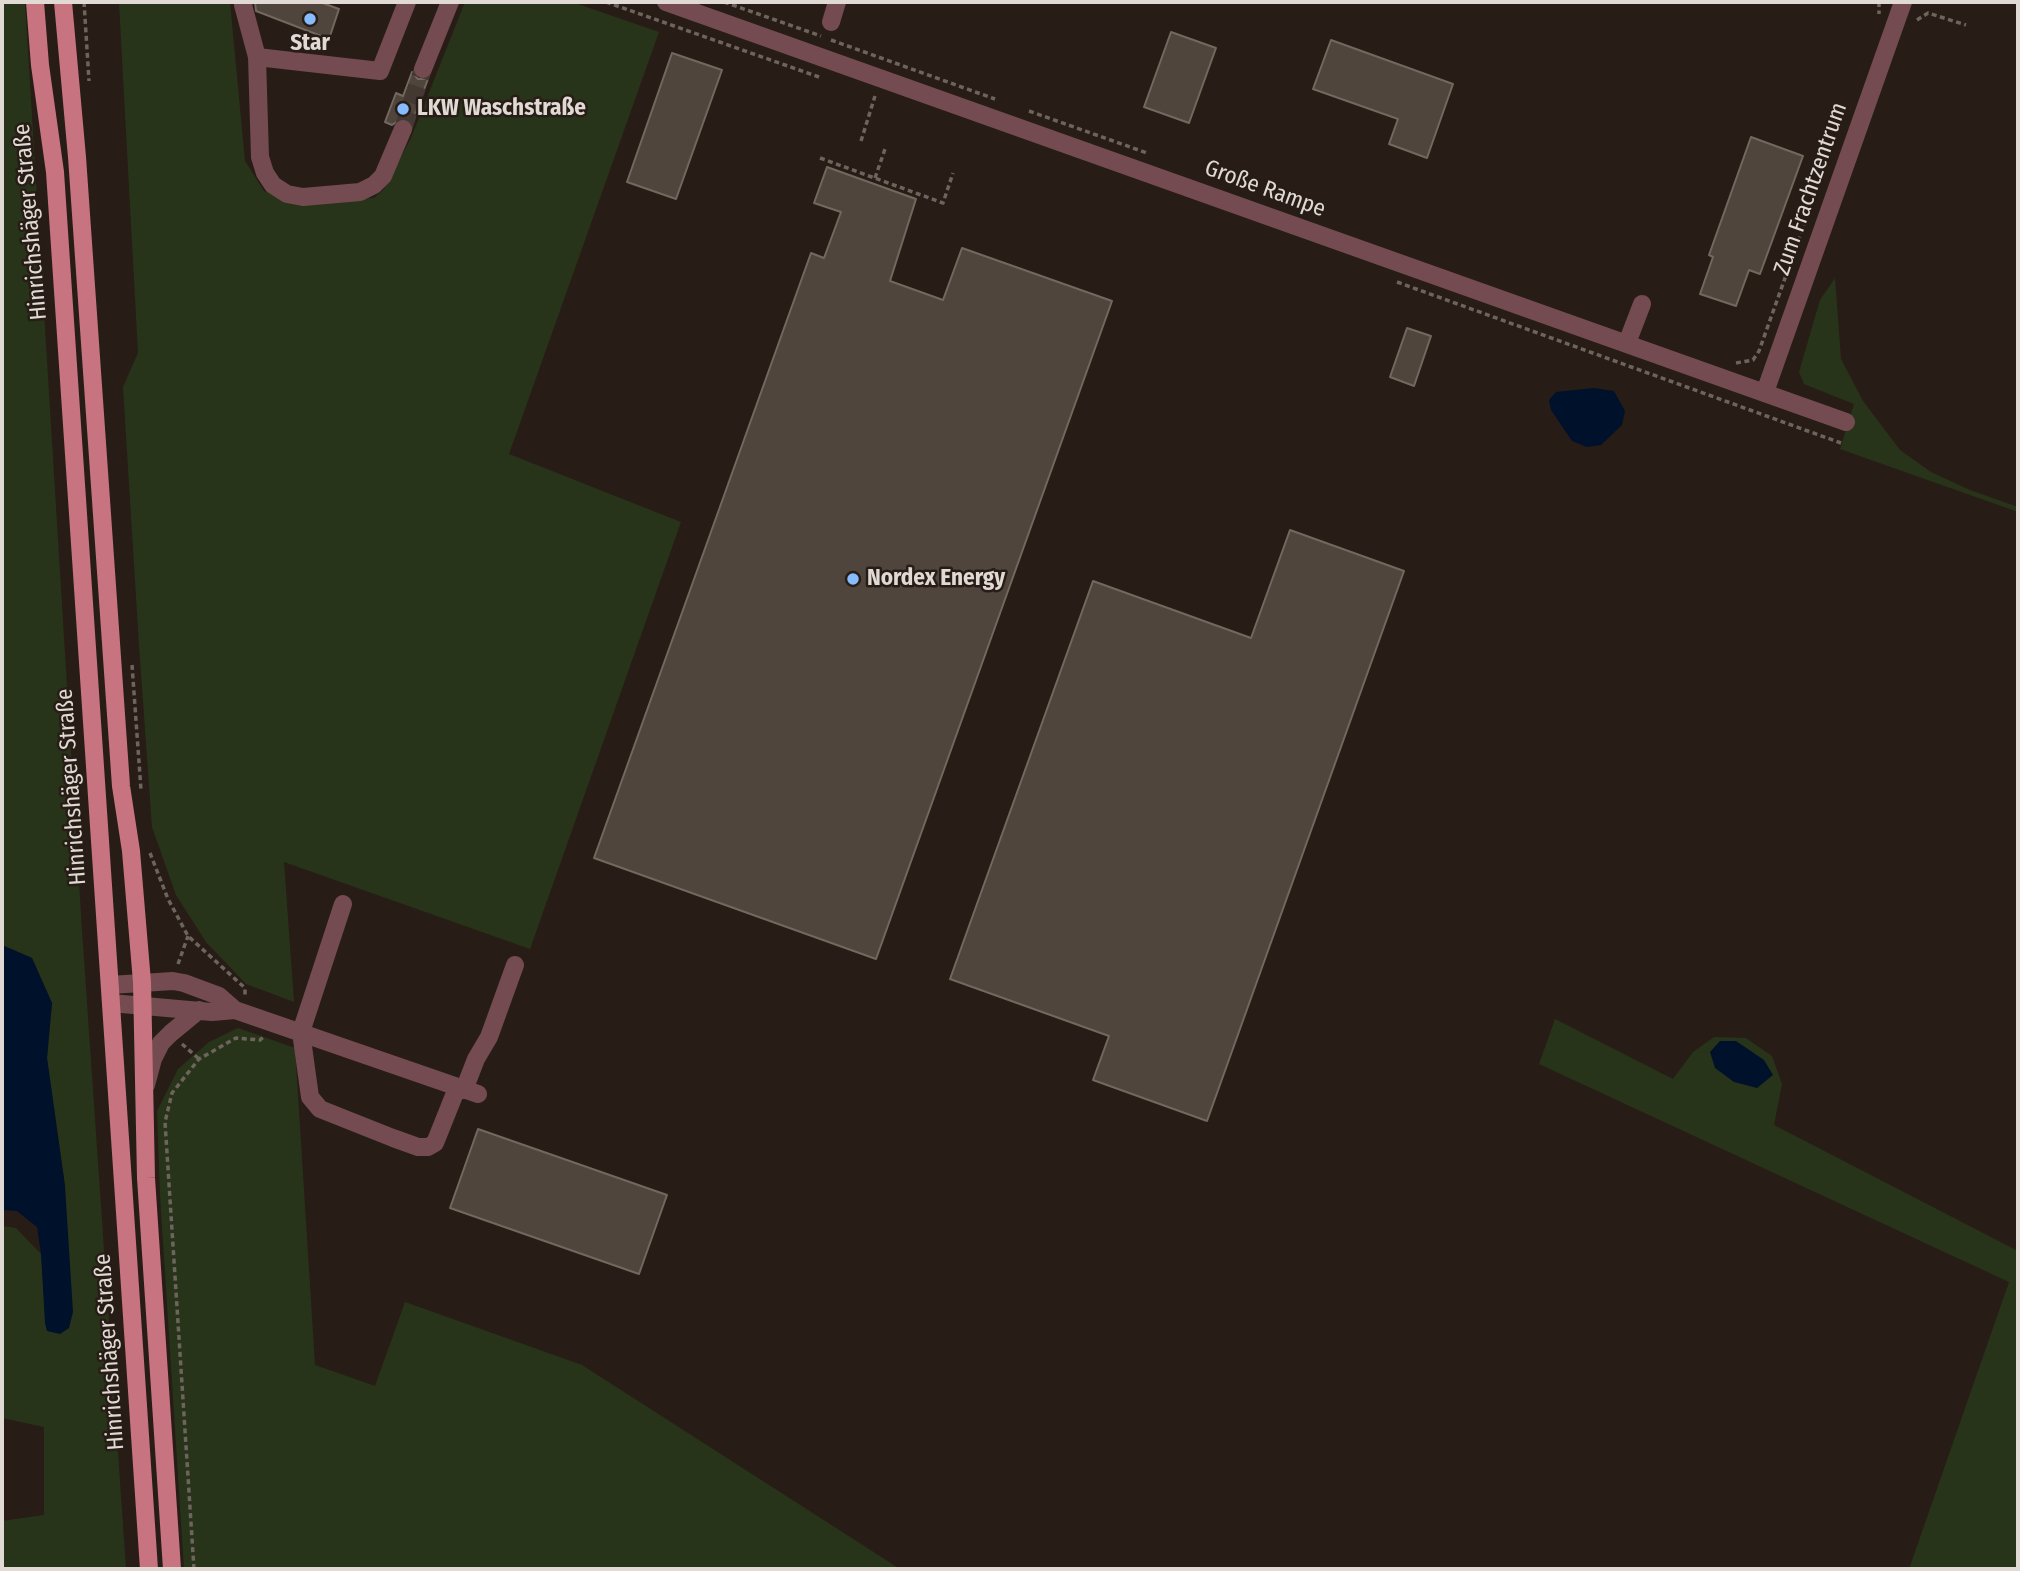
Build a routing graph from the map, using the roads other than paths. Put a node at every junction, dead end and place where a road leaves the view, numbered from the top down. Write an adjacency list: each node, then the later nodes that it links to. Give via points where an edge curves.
1 (35, 2): 20 (main road, Hinrichshäger Straße, via 55,172)
2 (63, 2): 19 (main road, Hinrichshäger Straße, via 121,786)
3 (244, 2): 10 (street)
4 (407, 2): 10 (street, via 380,71)
5 (667, 2): 14 (street, Große Rampe)
6 (837, 2): 9 (street)
7 (1903, 2): 15 (street, Zum Frachtzentrum)
8 (444, 3): 11 (street)
9 (831, 22)
10 (257, 57): 12 (street, via 260,157 265,173 287,194 360,192 374,185 383,176)
11 (423, 69)
12 (403, 128)
13 (1642, 304): 14 (street)
14 (1627, 344): 15 (street, Große Rampe)
15 (1765, 393): 16 (street, Große Rampe)
16 (1846, 422)
17 (343, 904): 24 (street)
18 (515, 965): 26 (street)
19 (142, 982): 20 (street); 21 (main road, Hinrichshäger Straße); 23 (street, via 173,981 219,996)
20 (111, 994): 21 (street); 27 (main road, Hinrichshäger Straße)
21 (143, 1006): 22 (street); 25 (main road, Hinrichshäger Straße)
22 (199, 1010): 23 (street); 25 (street, via 161,1044)
23 (239, 1011): 24 (street)
24 (301, 1032): 26 (street); 26 (street, via 310,1097 320,1109 418,1147 435,1143)
25 (146, 1085): 28 (main road, Hinrichshäger Straße, via 146,1178)
26 (466, 1091)
27 (149, 1569)
28 (172, 1569)

